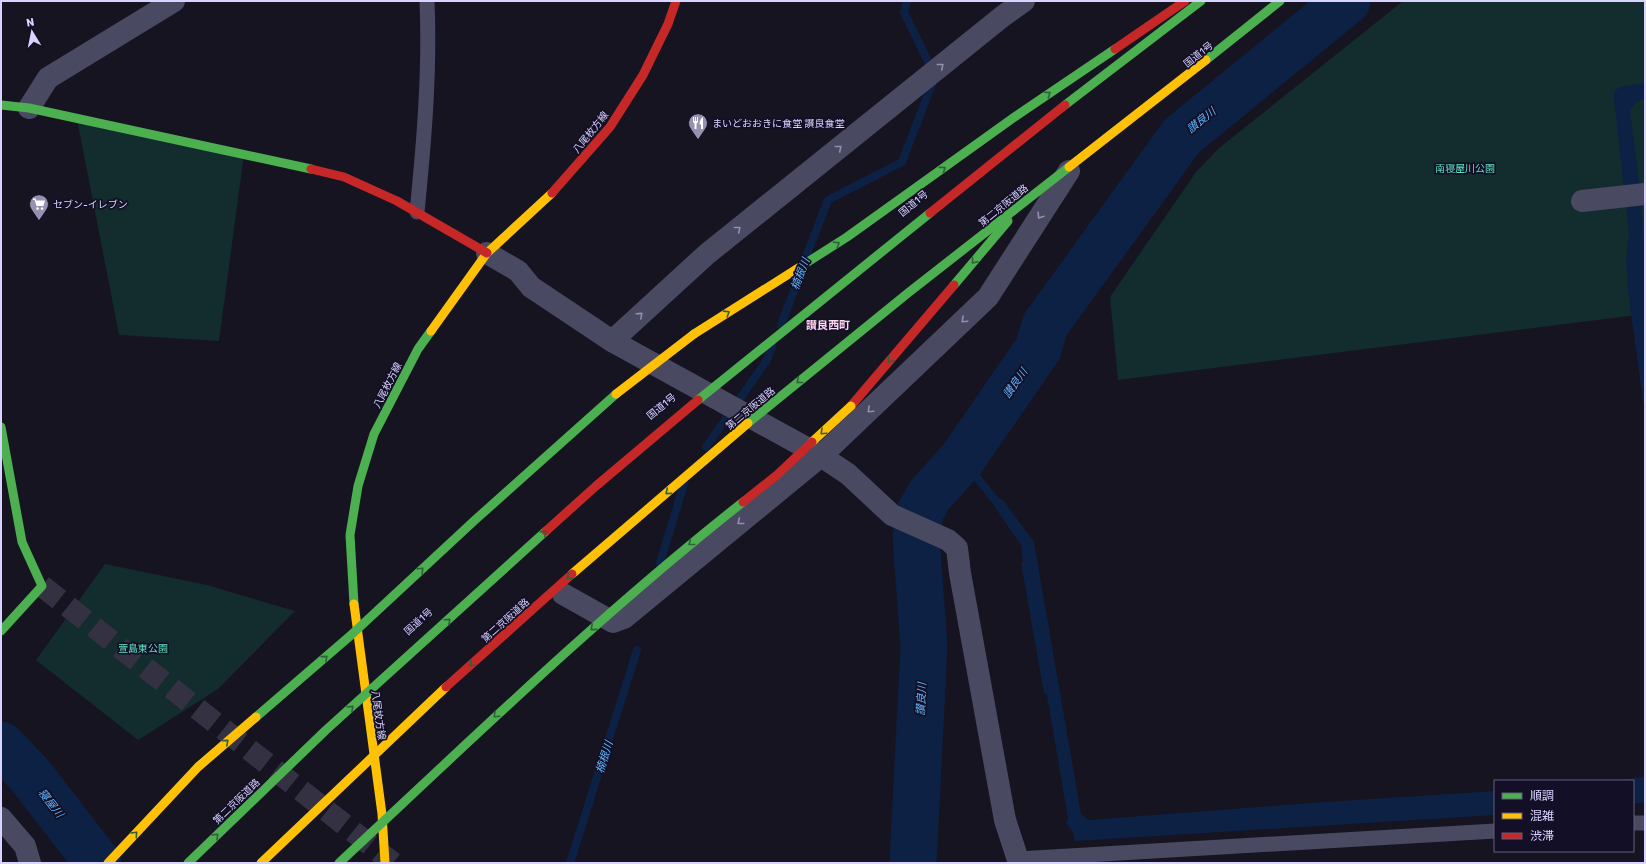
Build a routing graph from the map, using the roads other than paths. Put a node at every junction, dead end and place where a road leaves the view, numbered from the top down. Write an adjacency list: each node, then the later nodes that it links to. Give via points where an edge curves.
1 (174, 1): 11 (street, via 48,78)
2 (427, 1): 15 (lane, via 425,128)
3 (676, 1): 17 (main road, 八尾枚方線, via 668,24 643,75 610,127 560,185)
4 (1024, 1): 18 (street, one-way to 4, via 707,254)
5 (1185, 1): 33 (main road, one-way to 5, bridge, via 198,767 350,636 613,396 694,334 848,237 1016,116)
6 (1189, 1): 24 (main road, 国道1号, via 987,158 656,423)
7 (1201, 1): 35 (main road, 第二京阪道路, one-way to 7, bridge, via 326,730 596,486 750,357 1019,141)
8 (1280, 1): 36 (main road, 第二京阪道路, one-way to 36, bridge, via 1050,180 778,398 496,642)
9 (1284, 1): 12 (main road, 国道1号)
10 (1, 105): 11 (main road)
11 (29, 108): 15 (main road, via 285,162 344,177)
12 (1069, 171): 16 (main road, 国道1号); 20 (street, one-way to 20, via 988,297)
13 (1645, 194): 14 (street)
14 (1582, 201)
15 (417, 212): 17 (main road)
16 (1008, 221): 21 (main road, 国道1号, via 729,449); 38 (main road, one-way to 38, bridge, via 851,406 777,475 681,551 526,688)
17 (487, 253): 18 (street, via 518,271 531,287); 24 (main road, 八尾枚方線, via 418,349 374,434 358,486 350,535 352,590)
18 (612, 341): 20 (street)
19 (1, 427): 22 (main road, via 22,542 42,586)
20 (821, 456): 21 (street, one-way to 21, via 624,618 613,622); 31 (street, via 848,474 892,515 948,540 957,548 1004,820)
21 (563, 594): 23 (main road, 国道1号)
22 (1, 631)
23 (506, 646)
24 (364, 684): 26 (main road, 八尾枚方線); 34 (main road, 国道1号)
25 (443, 702): 26 (main road)
26 (375, 763): 37 (main road); 39 (main road, 八尾枚方線)
27 (1, 818): 32 (street, via 25,846)
28 (1634, 823): 29 (lane)
29 (1645, 823)
30 (1494, 831): 31 (lane)
31 (1018, 861)
32 (30, 863)
33 (108, 863)
34 (176, 863)
35 (188, 863)
36 (261, 863)
37 (273, 863)
38 (339, 863)
39 (385, 863)

